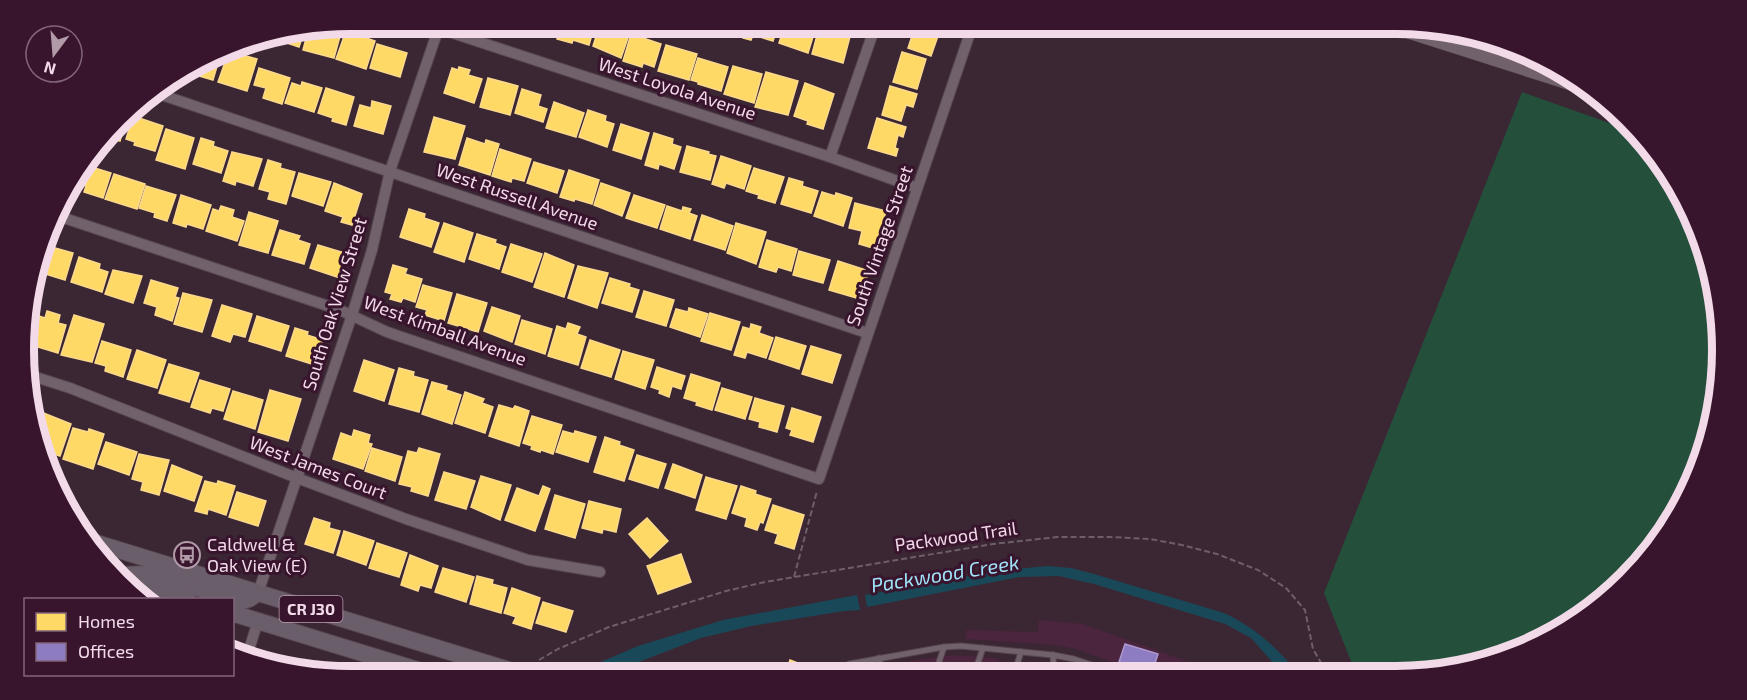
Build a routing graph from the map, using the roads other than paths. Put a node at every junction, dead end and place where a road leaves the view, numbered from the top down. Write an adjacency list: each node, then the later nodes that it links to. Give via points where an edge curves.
1 (437, 34): 10 (street, South Oak View Street)
2 (464, 34): 9 (street, West Loyola Avenue)
3 (873, 34): 9 (street)
4 (970, 34): 11 (street, South Vintage Street)
5 (1434, 37): 6 (street)
6 (1518, 59): 7 (street)
7 (1539, 68)
8 (164, 96): 10 (street, West Russell Avenue)
9 (830, 157): 11 (street, West Loyola Avenue)
10 (390, 171): 13 (street, South Oak View Street); 14 (street, West Russell Avenue)
11 (917, 188): 14 (street, South Vintage Street)
12 (64, 218): 13 (street, West Kimball Avenue)
13 (352, 315): 16 (street, South Oak View Street); 17 (street, West Kimball Avenue, via 387,332)
14 (867, 333): 17 (street, South Vintage Street)
15 (36, 377): 16 (street, West James Court)
16 (297, 478): 19 (street, West James Court, via 528,560); 22 (street, South Oak View Street)
17 (819, 479)
18 (102, 545): 22 (main road, CR J30)
19 (600, 572)
20 (129, 575): 24 (main road, via 148,574)
21 (140, 585): 23 (main road)
22 (258, 593): 25 (main road, via 249,600); 35 (main road, CR J30)
23 (182, 598)
24 (232, 598)
25 (234, 598)
26 (234, 614): 27 (main road, CR J30)
27 (258, 621): 30 (street); 34 (main road, CR J30)
28 (944, 647): 29 (lane); 33 (lane); 38 (lane)
29 (983, 648): 31 (lane); 39 (lane)
30 (249, 649)
31 (1021, 652): 32 (lane); 40 (lane)
32 (1053, 655): 41 (lane); 42 (lane)
33 (879, 658): 36 (lane); 37 (lane)
34 (404, 666)
35 (495, 666)
36 (844, 666)
37 (880, 666)
38 (937, 666)
39 (977, 666)
40 (1017, 666)
41 (1054, 666)
42 (1095, 666)

